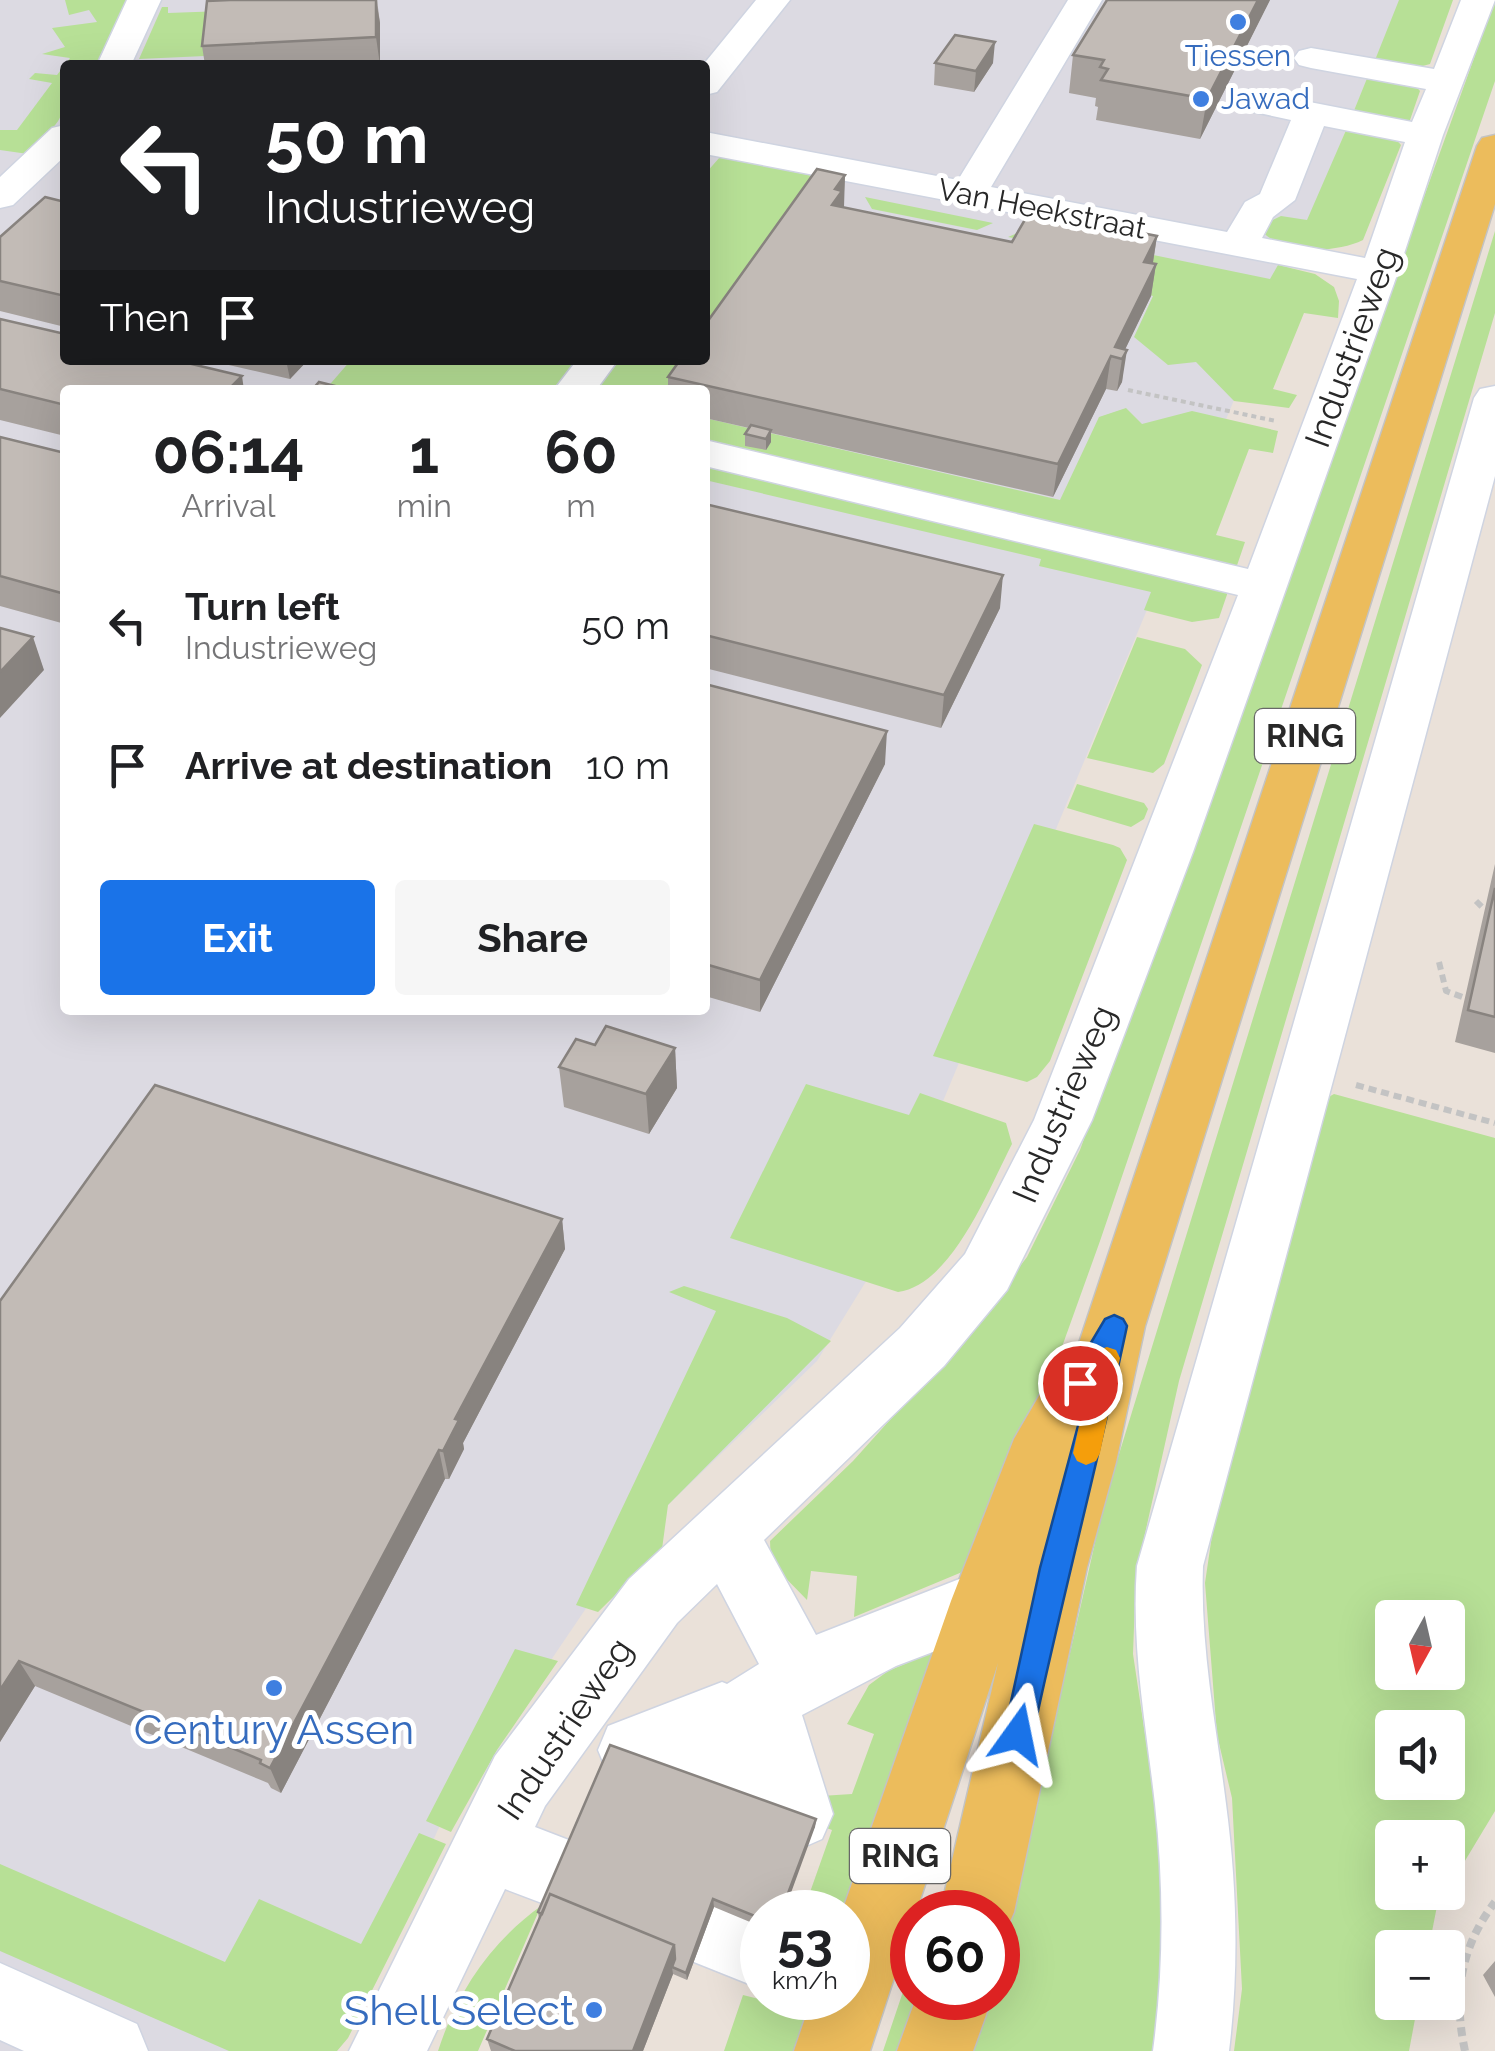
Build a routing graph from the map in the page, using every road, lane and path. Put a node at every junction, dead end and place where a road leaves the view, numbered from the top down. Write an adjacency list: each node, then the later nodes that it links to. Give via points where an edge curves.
1 (144, 0): 6 (street)
2 (773, 0): 7 (street)
3 (1085, 0): 15 (street)
4 (1478, 0): 8 (street, Industrieweg)
5 (1327, 22): 9 (street)
6 (117, 60)
7 (710, 78)
8 (1448, 82): 9 (street); 11 (street, Industrieweg)
9 (1307, 86): 10 (street); 11 (street); 17 (street, via 1276,200 1248,222)
10 (1248, 101)
11 (1425, 134): 18 (street, Industrieweg)
12 (60, 141): 16 (street)
13 (710, 143): 15 (street, Van Heekstraat)
14 (1495, 146): 33 (main road, Industrieweg / RING)
15 (968, 194): 17 (street, Van Heekstraat)
16 (0, 197)
17 (1238, 247): 18 (street, Van Heekstraat)
18 (1379, 272): 23 (street, Industrieweg)
19 (594, 365): 20 (street)
20 (579, 385)
21 (1128, 390): 23 (path)
22 (1495, 398): 25 (street)
23 (1322, 431): 26 (street, Industrieweg)
24 (710, 454): 26 (street)
25 (1476, 533): 49 (street, via 1170,1566 1166,1617 1202,1956)
26 (1265, 587): 34 (street, Industrieweg, via 1063,1120 994,1259 922,1346)
27 (1476, 901): 28 (path)
28 (1485, 910)
29 (1439, 962): 30 (path, via 1446,992)
30 (1465, 998)
31 (1342, 1082): 32 (path)
32 (1495, 1123)
33 (1114, 1326): 35 (main road, Industrieweg / RING, via 1046,1440); 41 (main road, Industrieweg / RING)
34 (725, 1533): 36 (street); 39 (street, Industrieweg, via 653,1601 520,1781)
35 (985, 1600): 36 (street, via 869,1643); 47 (main road, Industrieweg / RING)
36 (782, 1689): 37 (street); 38 (street)
37 (657, 1759)
38 (771, 1803)
39 (489, 1846): 40 (street); 46 (street, Industrieweg)
40 (579, 1880)
41 (982, 1890)
42 (1495, 1902): 50 (path, via 1468,1946 1458,1981)
43 (0, 2001): 45 (street)
44 (946, 2020): 48 (main road)
45 (110, 2051)
46 (387, 2051)
47 (832, 2051)
48 (935, 2051)
49 (1191, 2051)
50 (1464, 2051)

